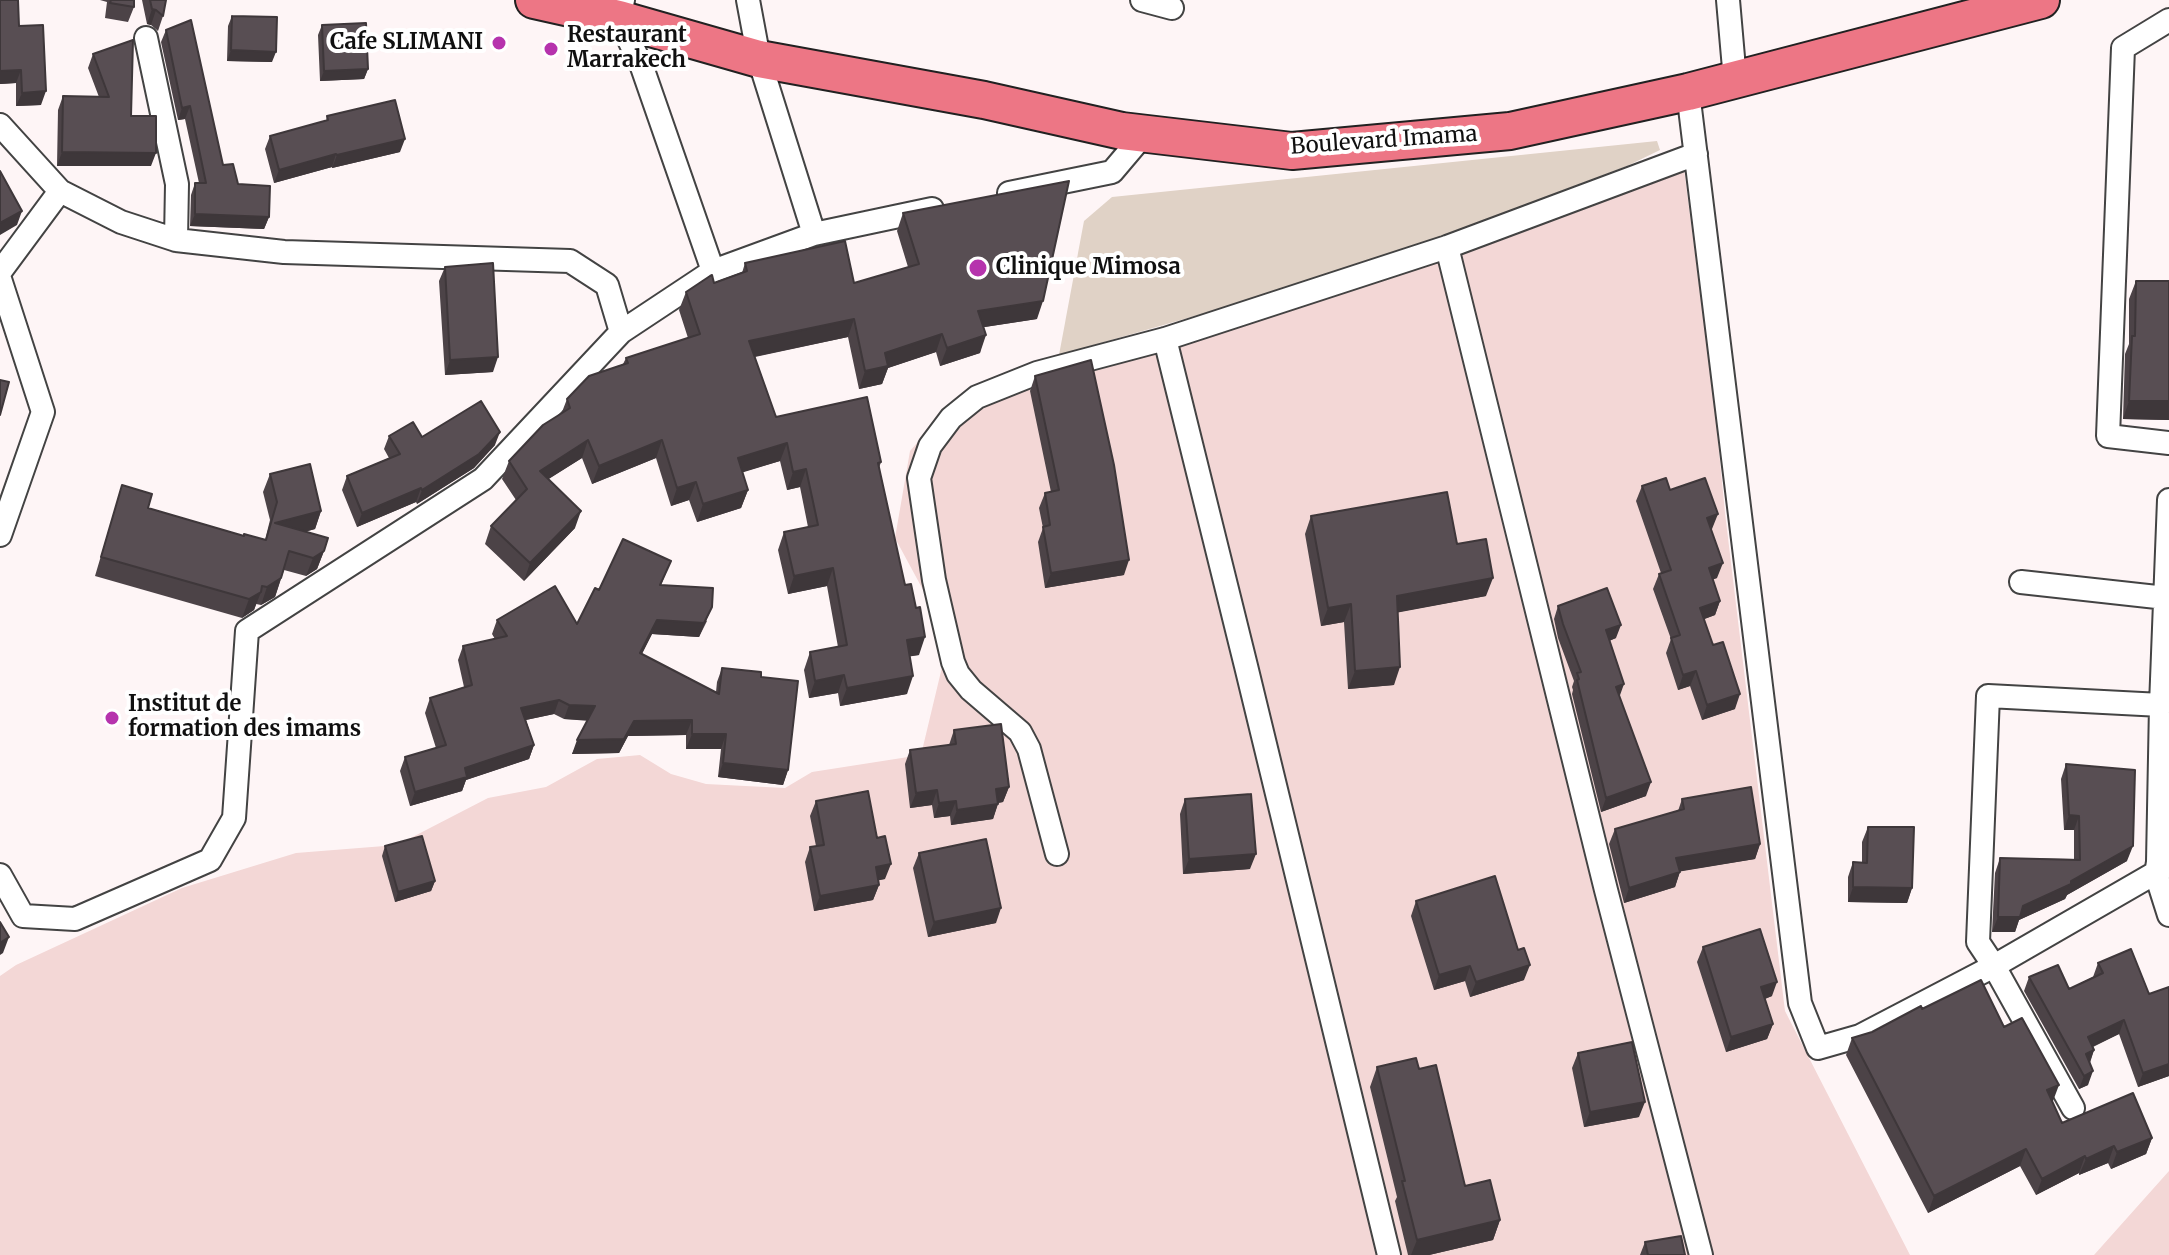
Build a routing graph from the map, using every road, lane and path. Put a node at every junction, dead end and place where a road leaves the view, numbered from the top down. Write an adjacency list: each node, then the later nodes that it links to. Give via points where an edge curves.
1 (534, 0): 6 (main road, Boulevard Imama)
2 (748, 0): 10 (street)
3 (1142, 0): 7 (street)
4 (1728, 0): 11 (street)
5 (2041, 0): 11 (main road, Boulevard Imama)
6 (618, 6): 10 (main road, Boulevard Imama); 22 (street)
7 (1172, 8)
8 (2169, 20): 27 (street, via 2123,48 2108,436)
9 (146, 38): 20 (street, via 177,184)
10 (759, 59): 14 (main road, Boulevard Imama); 19 (street)
11 (1735, 80): 12 (main road, Boulevard Imama)
12 (1688, 92): 14 (main road, Boulevard Imama, via 1510,131 1292,151); 15 (street)
13 (0, 125): 16 (street)
14 (1145, 133): 17 (street, via 1112,172)
15 (1696, 154): 21 (street); 37 (street, via 1800,1003 1818,1048 1860,1036)
16 (60, 191): 20 (street, via 121,222); 23 (street)
17 (993, 197)
18 (948, 206): 19 (street)
19 (814, 234): 22 (street)
20 (176, 240): 25 (street, via 284,252 570,261 607,285)
21 (1447, 247): 26 (street); 40 (street)
22 (713, 271): 25 (street)
23 (0, 272)
24 (0, 279): 29 (street, via 43,412)
25 (621, 332): 35 (street, via 483,479 247,631 234,818 210,860 75,919 23,916)
26 (1165, 339): 33 (street, via 1037,373 977,397 951,418 930,446 919,478 953,662 971,690 1020,732); 39 (street)
27 (2169, 443)
28 (2169, 500): 31 (street)
29 (0, 535)
30 (2021, 582): 31 (street)
31 (2167, 610): 32 (street)
32 (2161, 705): 34 (street); 37 (street, via 1988,696 1978,942)
33 (1057, 854)
34 (2162, 870): 36 (street); 37 (street)
35 (0, 875)
36 (2169, 915)
37 (1994, 966): 38 (street)
38 (2073, 1108)
39 (1389, 1255)
40 (1701, 1255)

